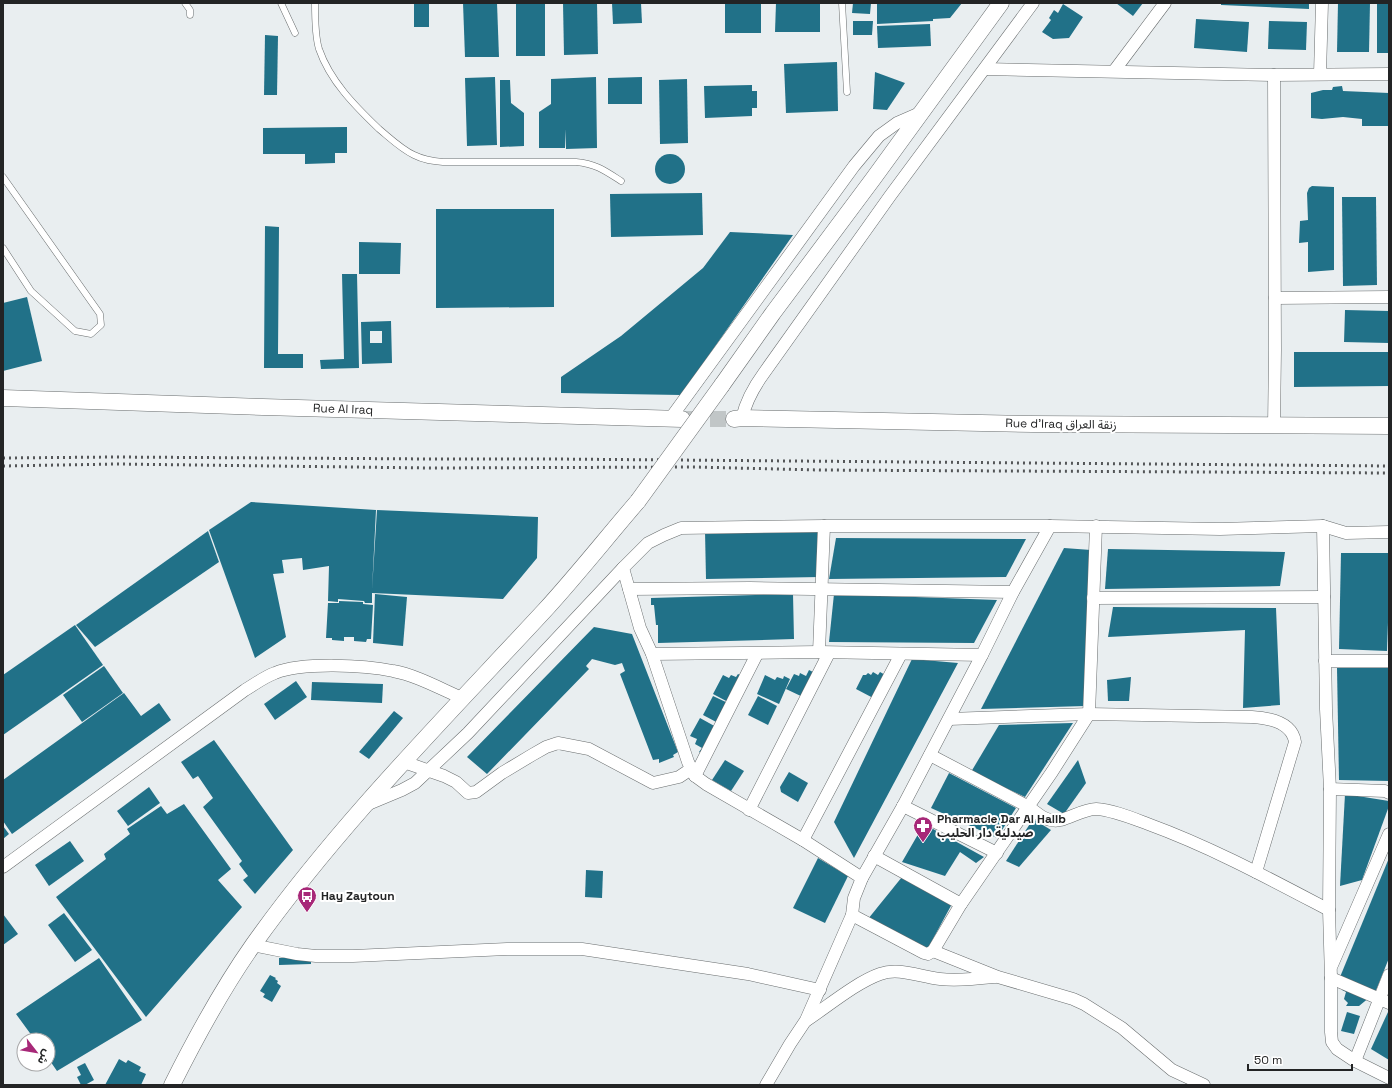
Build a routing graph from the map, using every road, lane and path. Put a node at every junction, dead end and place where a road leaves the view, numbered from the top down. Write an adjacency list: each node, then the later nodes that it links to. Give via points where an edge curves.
1 (185, 3): 9 (lane)
2 (282, 3): 10 (lane)
3 (315, 3): 19 (lane, via 318,48 329,72 344,93 369,119 395,143 412,154 427,160 443,162 590,163)
4 (842, 3): 16 (lane)
5 (1001, 3): 17 (main road)
6 (1032, 3): 11 (street)
7 (1165, 3): 12 (street)
8 (1322, 3): 13 (street)
9 (190, 15)
10 (295, 33)
11 (985, 69): 12 (street); 24 (street, via 890,196 752,389)
12 (1114, 71): 15 (street)
13 (1320, 74): 14 (street); 15 (street)
14 (1389, 74)
15 (1274, 75): 22 (street)
16 (847, 92)
17 (920, 113): 25 (street, via 897,123 879,136 854,166); 46 (main road, bridge, via 638,501 547,608)
18 (3, 177): 20 (lane, via 100,314 101,325 91,334 75,331 31,291)
19 (621, 181)
20 (3, 248)
21 (1389, 297): 22 (street)
22 (1275, 298): 26 (street)
23 (3, 398): 25 (main road, Rue Al Iraq)
24 (738, 418): 26 (main road, Rue d'Iraq زنقة العراق)
25 (676, 419)
26 (1274, 426): 27 (main road, Rue d'Iraq زنقة العراق)
27 (1389, 426)
28 (824, 526): 29 (street); 33 (street, via 681,528 648,543); 34 (street)
29 (1050, 526): 30 (street); 36 (street)
30 (1096, 526): 31 (street); 38 (street)
31 (1323, 526): 32 (street, via 1346,533); 37 (street)
32 (1389, 532)
33 (623, 568): 35 (street); 51 (street, via 468,733)
34 (822, 589): 35 (street); 36 (street); 39 (street)
35 (628, 590): 40 (street, via 640,628)
36 (1013, 592): 43 (street)
37 (1324, 597): 38 (street); 44 (street)
38 (1093, 598): 47 (street)
39 (824, 653): 41 (street); 42 (street); 58 (street)
40 (652, 654): 41 (street); 52 (street)
41 (757, 654): 52 (street)
42 (901, 654): 43 (street); 60 (street)
43 (982, 655): 48 (street)
44 (1325, 661): 45 (street); 53 (street)
45 (1389, 662)
46 (462, 698): 50 (main road); 63 (street, via 394,671 354,666 321,666 275,673 245,690)
47 (1089, 714): 48 (street); 57 (street); 64 (street, via 1265,718 1283,724 1292,732 1295,742)
48 (948, 719): 49 (street)
49 (930, 755): 56 (street); 57 (street)
50 (404, 762): 51 (street); 55 (main road)
51 (429, 769): 52 (street, via 456,782 468,793 476,792 532,755 558,743 589,749 653,783); 55 (street, via 415,783)
52 (693, 772): 58 (street, via 706,784)
53 (1330, 789): 54 (street); 67 (street)
54 (1389, 793)
55 (365, 805): 69 (main road)
56 (902, 806): 61 (street); 62 (street)
57 (1028, 807): 61 (street); 64 (street, via 1043,817 1056,821 1093,809 1109,811 1168,832)
58 (749, 810): 60 (street)
59 (1389, 834): 71 (street)
60 (803, 840): 65 (street)
61 (997, 853): 66 (street)
62 (874, 856): 65 (street); 66 (street)
63 (3, 867)
64 (1256, 872): 67 (street)
65 (862, 878): 68 (street, via 854,898)
66 (961, 904): 70 (street)
67 (1329, 910): 71 (street)
68 (852, 915): 70 (street, via 924,953); 74 (street)
69 (252, 945): 74 (street, via 297,954 331,956 507,949 582,949 748,974); 79 (main road, via 225,986)
70 (933, 951): 73 (street)
71 (1331, 973): 75 (street); 77 (street, via 1332,1042 1337,1049)
72 (1389, 975): 75 (street)
73 (998, 977): 76 (street, via 964,980 898,972 881,974 866,980); 81 (street, via 1084,1004 1122,1028 1172,1070)
74 (820, 990): 76 (street)
75 (1384, 1001): 77 (street)
76 (806, 1020): 80 (street)
77 (1355, 1061): 78 (street)
78 (1389, 1078)
79 (172, 1085)
80 (766, 1085)
81 (1204, 1085)

